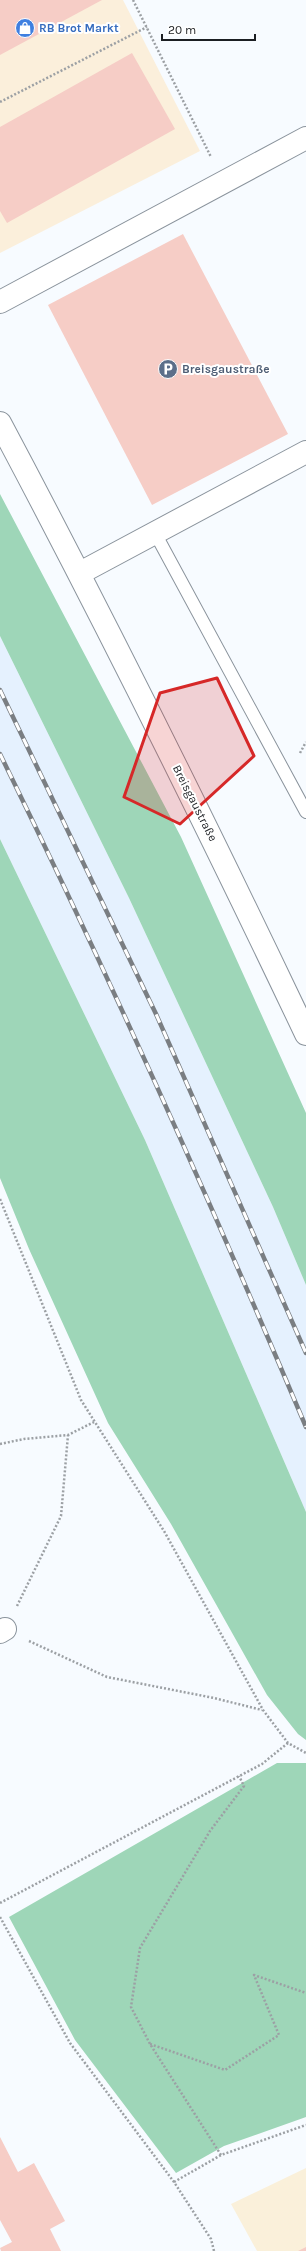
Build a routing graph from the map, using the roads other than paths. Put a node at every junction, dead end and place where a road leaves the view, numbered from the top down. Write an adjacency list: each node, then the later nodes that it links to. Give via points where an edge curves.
1 (306, 138): 2 (street)
2 (0, 302)
3 (0, 423): 6 (street, Breisgaustraße)
4 (306, 452): 5 (street)
5 (155, 533): 6 (street); 7 (lane)
6 (80, 573): 8 (street, Breisgaustraße, via 216,844)
7 (306, 812)
8 (306, 1034)

